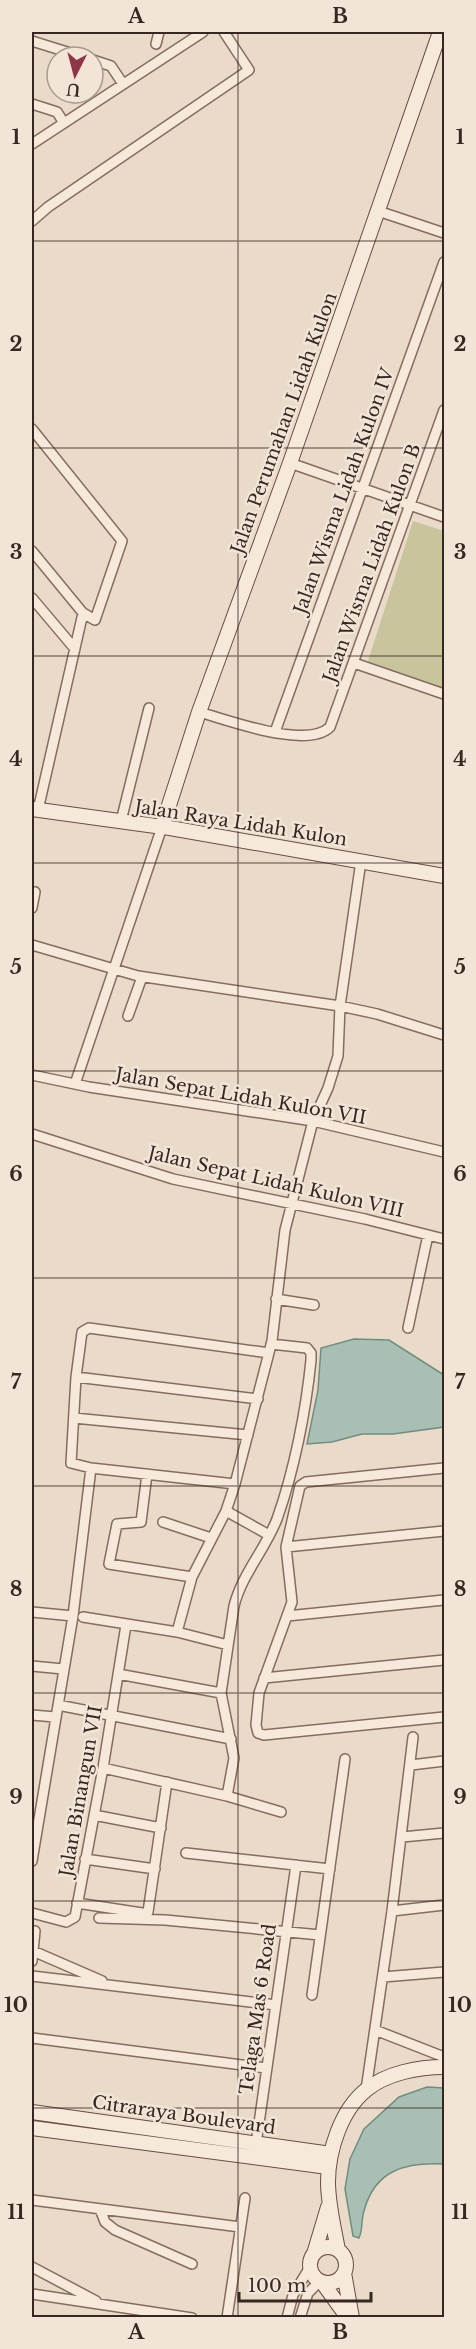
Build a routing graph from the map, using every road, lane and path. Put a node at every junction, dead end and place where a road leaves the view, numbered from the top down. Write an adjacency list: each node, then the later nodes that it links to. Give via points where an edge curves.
1 (159, 32): 5 (street)
2 (203, 32): 7 (street)
3 (224, 32): 12 (street, via 249,70)
4 (440, 32): 11 (main road, Jalan Perumahan Lidah Kulon)
5 (156, 44)
6 (105, 64): 7 (street, via 111,66)
7 (123, 84): 9 (street)
8 (32, 104): 9 (street, via 57,112)
9 (64, 123): 10 (street)
10 (32, 144)
11 (378, 211): 13 (street); 17 (main road, Jalan Perumahan Lidah Kulon)
12 (32, 221)
13 (444, 233)
14 (444, 262): 18 (street, Jalan Wisma Lidah Kulon IV)
15 (444, 410): 19 (street, Jalan Wisma Lidah Kulon B)
16 (32, 429): 23 (street, via 122,541 95,620)
17 (290, 463): 18 (street); 28 (main road, Jalan Perumahan Lidah Kulon)
18 (363, 489): 19 (street); 29 (street, Jalan Wisma Lidah Kulon IV)
19 (410, 505): 20 (street); 25 (street, Jalan Wisma Lidah Kulon B)
20 (444, 517)
21 (32, 551): 23 (street)
22 (32, 598): 24 (street)
23 (82, 613): 24 (street)
24 (75, 650): 30 (street)
25 (354, 663): 26 (street); 29 (street, Jalan Wisma Lidah Kulon B, via 330,727 316,735 300,737)
26 (444, 694)
27 (149, 708): 31 (street)
28 (199, 712): 29 (street); 32 (main road, Jalan Perumahan Lidah Kulon)
29 (275, 732)
30 (35, 809): 31 (main road, Jalan Raya Lidah Kulon)
31 (121, 821): 32 (main road, Jalan Raya Lidah Kulon)
32 (162, 827): 33 (main road, Jalan Raya Lidah Kulon); 38 (street)
33 (361, 861): 34 (main road, Jalan Raya Lidah Kulon); 40 (street)
34 (444, 876)
35 (35, 892): 36 (street)
36 (32, 908)
37 (32, 945): 38 (street)
38 (116, 970): 39 (street); 44 (street)
39 (142, 977): 40 (street); 41 (street)
40 (340, 1006): 42 (street); 45 (street, via 334,1073)
41 (128, 1017)
42 (444, 1035)
43 (32, 1075): 44 (street, Jalan Sepat Lidah Kulon VII)
44 (75, 1084): 45 (street, Jalan Sepat Lidah Kulon VII)
45 (313, 1121): 47 (street, Jalan Sepat Lidah Kulon VII); 48 (street)
46 (32, 1137): 48 (street, Jalan Sepat Lidah Kulon VIII, via 173,1179)
47 (444, 1152)
48 (292, 1203): 49 (street, Jalan Sepat Lidah Kulon VIII); 51 (street)
49 (428, 1235): 50 (street, Jalan Sepat Lidah Kulon VIII); 53 (street)
50 (444, 1239)
51 (276, 1299): 52 (street); 54 (street)
52 (314, 1305)
53 (408, 1328)
54 (270, 1348): 55 (street, via 86,1328 80,1340); 56 (street); 66 (street, via 307,1348 311,1360 281,1507)
55 (76, 1377): 56 (street); 57 (street)
56 (258, 1399): 58 (street)
57 (74, 1418): 58 (street); 59 (street, via 70,1462)
58 (248, 1435): 62 (street)
59 (91, 1468): 61 (street); 73 (street)
60 (444, 1468): 68 (street, via 306,1482 300,1486)
61 (147, 1474): 62 (street); 69 (street, via 141,1522 117,1524 109,1564)
62 (235, 1484): 63 (street)
63 (226, 1511): 66 (street); 67 (street)
64 (163, 1522): 67 (street)
65 (444, 1531): 68 (street)
66 (269, 1535): 76 (street, via 238,1593)
67 (211, 1538): 69 (street)
68 (286, 1547): 72 (street, via 292,1602)
69 (192, 1577): 75 (street)
70 (444, 1600): 72 (street)
71 (32, 1612): 73 (street)
72 (287, 1616): 81 (street)
73 (78, 1617): 74 (street); 79 (street)
74 (126, 1624): 75 (street); 80 (street, Jalan Binangun VII)
75 (177, 1632): 76 (street)
76 (228, 1645): 82 (street)
77 (444, 1660): 81 (street)
78 (32, 1666): 79 (street)
79 (63, 1669): 83 (street)
80 (118, 1674): 82 (street); 85 (street, Jalan Binangun VII)
81 (264, 1678): 87 (street, via 256,1725 258,1733 264,1736)
82 (221, 1693): 89 (street)
83 (58, 1705): 85 (street); 86 (street)
84 (32, 1715): 86 (street)
85 (111, 1716): 89 (street); 93 (street, Jalan Binangun VII)
86 (55, 1717): 103 (street)
87 (444, 1717)
88 (413, 1737): 92 (street)
89 (231, 1739): 95 (street, via 234,1758)
90 (345, 1759): 106 (street)
91 (444, 1761): 92 (street)
92 (411, 1765): 100 (street)
93 (103, 1768): 94 (street); 97 (street, Jalan Binangun VII)
94 (167, 1782): 95 (street); 98 (street)
95 (227, 1796): 96 (street)
96 (281, 1812)
97 (94, 1815): 98 (street); 102 (street, Jalan Binangun VII)
98 (160, 1828): 105 (street)
99 (444, 1833): 100 (street)
100 (402, 1837): 109 (street)
101 (186, 1853): 104 (street)
102 (85, 1859): 105 (street); 107 (street, Jalan Binangun VII)
103 (32, 1861)
104 (296, 1865): 106 (street); 113 (street, Telaga Mas 6 Road)
105 (155, 1869): 107 (street, via 147,1913)
106 (330, 1869): 114 (street)
107 (77, 1903): 110 (street, Jalan Binangun VII, via 75,1917 70,1921)
108 (444, 1905): 109 (street)
109 (392, 1911): 118 (street)
110 (32, 1913)
111 (99, 1918): 113 (street)
112 (35, 1931): 115 (street)
113 (286, 1931): 114 (street); 121 (street, Telaga Mas 6 Road)
114 (320, 1935): 120 (street)
115 (32, 1956): 119 (street)
116 (444, 1972): 118 (street)
117 (32, 1976): 119 (street)
118 (383, 1977): 122 (street)
119 (114, 1986): 121 (street)
120 (312, 1995)
121 (276, 2005): 126 (street, Telaga Mas 6 Road)
122 (375, 2030): 124 (street); 127 (street)
123 (32, 2038): 126 (street)
124 (444, 2057)
125 (444, 2067): 127 (main road, via 412,2070)
126 (266, 2068): 130 (street, Telaga Mas 6 Road)
127 (366, 2090): 131 (main road, via 350,2109)
128 (32, 2112): 130 (main road, Citraraya Boulevard)
129 (32, 2128): 130 (main road, Citraraya Boulevard)
130 (255, 2150): 131 (main road, Citraraya Boulevard)
131 (330, 2161): 134 (main road)
132 (245, 2198): 136 (street)
133 (32, 2200): 135 (street)
134 (329, 2202): 137 (main road); 138 (main road)
135 (100, 2209): 136 (street); 139 (street, via 105,2222 115,2230)
136 (240, 2227): 146 (street)
137 (338, 2250): 138 (main road, via 325,2247); 141 (main road, via 345,2260)
138 (312, 2260): 142 (main road, via 312,2274); 147 (street, via 293,2295)
139 (192, 2264)
140 (32, 2267): 144 (street)
141 (344, 2273): 142 (main road, via 335,2281); 149 (main road)
142 (321, 2281): 148 (street, via 308,2293); 149 (main road)
143 (32, 2294): 144 (street)
144 (104, 2305): 145 (street)
145 (192, 2318)
146 (227, 2318)
147 (287, 2318)
148 (300, 2318)
149 (350, 2318)

